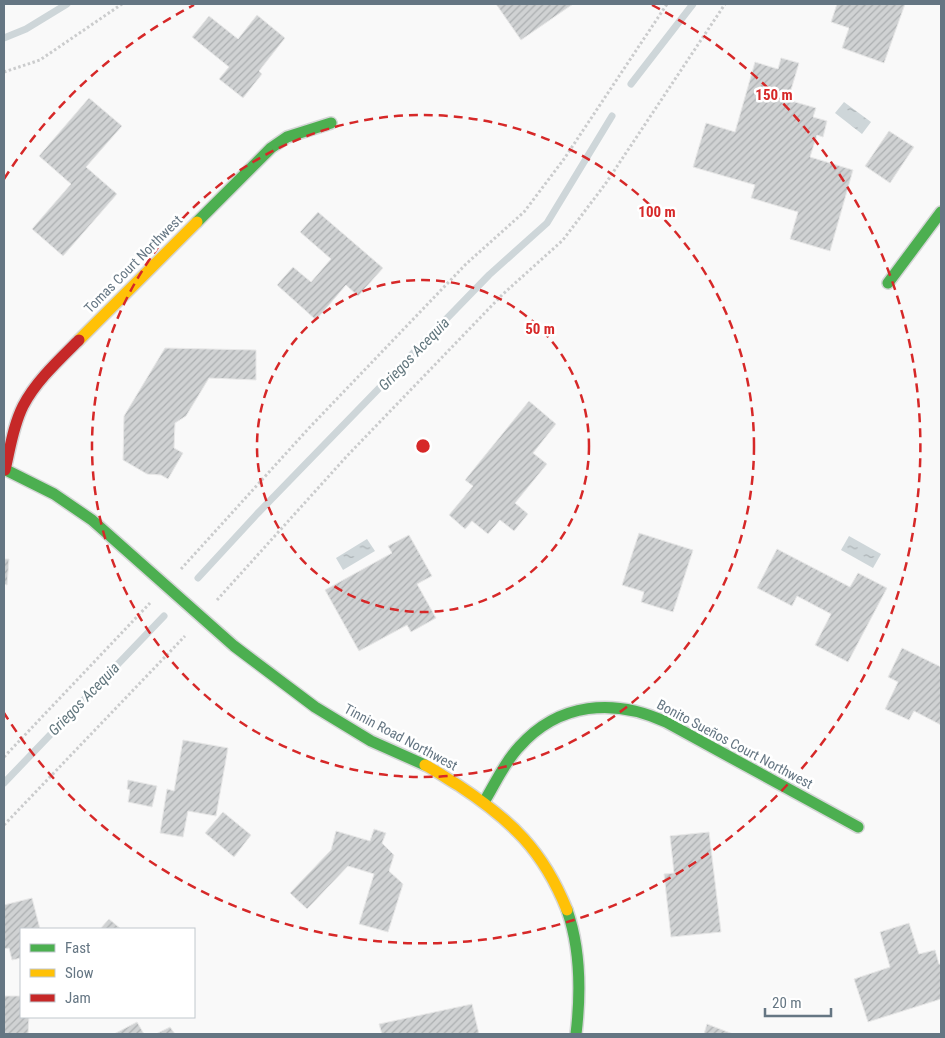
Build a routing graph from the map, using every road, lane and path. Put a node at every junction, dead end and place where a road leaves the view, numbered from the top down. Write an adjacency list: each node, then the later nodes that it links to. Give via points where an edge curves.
1 (122, 4): 4 (path, via 40,60)
2 (667, 4): 9 (path, via 564,159 524,212 466,264 308,428)
3 (725, 4): 10 (path, via 606,183 563,240 503,294 353,449)
4 (4, 72)
5 (330, 123): 8 (street, Tomas Court Northwest, via 286,138 272,148 42,378 24,406)
6 (941, 212): 7 (street)
7 (888, 283)
8 (4, 470): 9 (street, Tinnin Road Northwest, via 31,481 83,513)
9 (166, 586): 10 (street, Tinnin Road Northwest); 11 (path)
10 (201, 618): 12 (street, Tinnin Road Northwest, via 308,702 371,741 422,762); 13 (path)
11 (4, 757)
12 (484, 802): 14 (street, Bonito Sueños Court Northwest, via 519,746 536,731 568,714 596,707 621,708 644,712 666,722); 15 (street, Tinnin Road Northwest, via 509,822 534,849 562,895 572,923 581,981)
13 (4, 825)
14 (858, 827)
15 (576, 1034)

